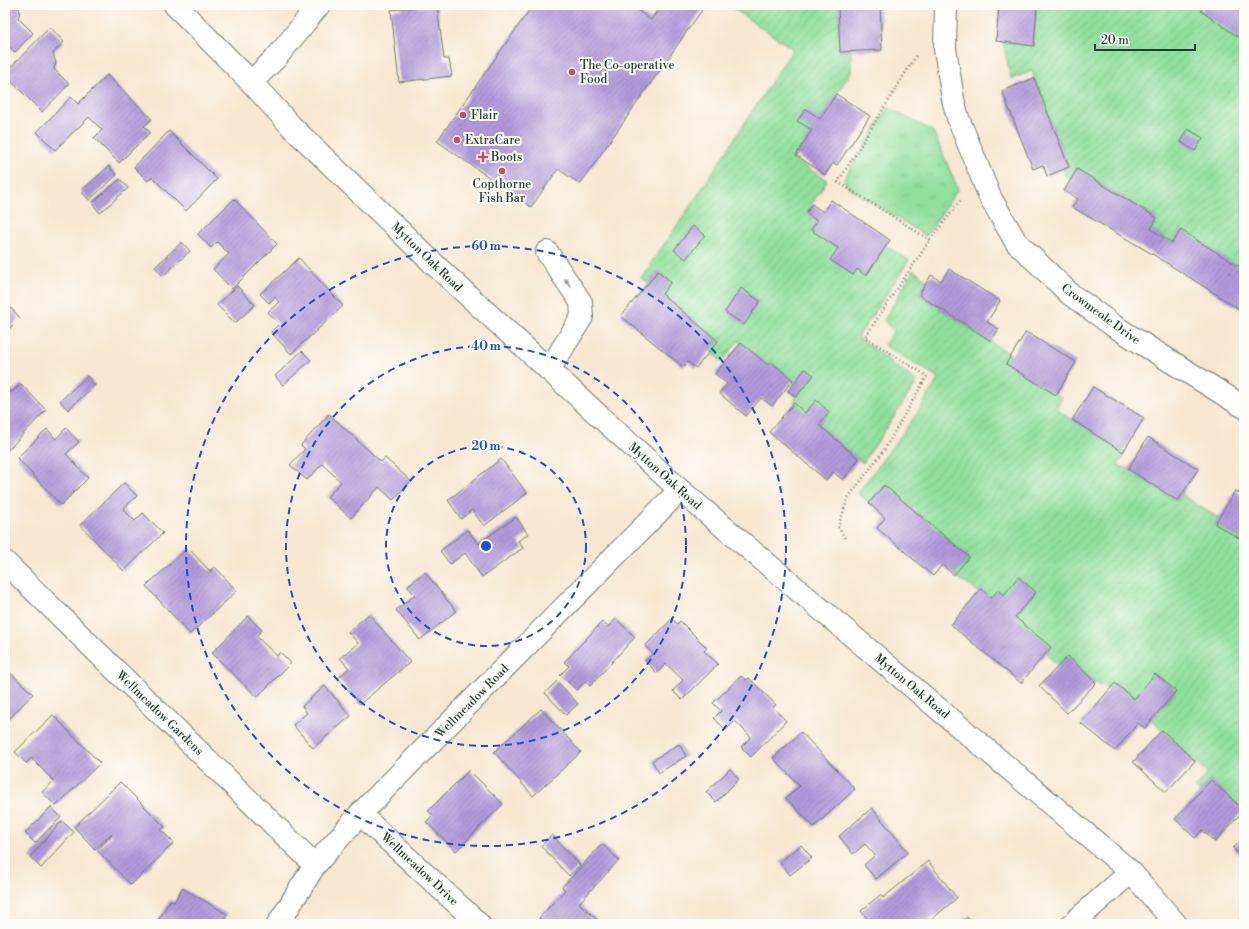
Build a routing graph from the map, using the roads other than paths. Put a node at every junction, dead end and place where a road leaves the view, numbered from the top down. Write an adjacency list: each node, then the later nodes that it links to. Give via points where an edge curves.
1 (175, 5): 4 (street, Mytton Oak Road)
2 (319, 5): 4 (street, via 276,58)
3 (946, 5): 7 (street, Crowmeole Drive, via 945,48 958,118 990,197 1016,242 1070,294 1114,326)
4 (251, 82): 6 (street, Mytton Oak Road, via 292,127 437,267)
5 (546, 252): 6 (street, one-way to 5, via 582,317 581,302)
6 (549, 370): 8 (street, Mytton Oak Road)
7 (1244, 407)
8 (680, 490): 10 (street, Wellmeadow Road); 12 (street, Mytton Oak Road)
9 (5, 562): 11 (street, Wellmeadow Gardens)
10 (360, 814): 11 (street, Wellmeadow Road); 14 (street, Wellmeadow Drive)
11 (315, 865): 13 (street, Wellmeadow Road)
12 (1131, 872): 15 (street); 16 (street, Mytton Oak Road)
13 (278, 924)
14 (479, 924)
15 (1072, 924)
16 (1176, 924)

